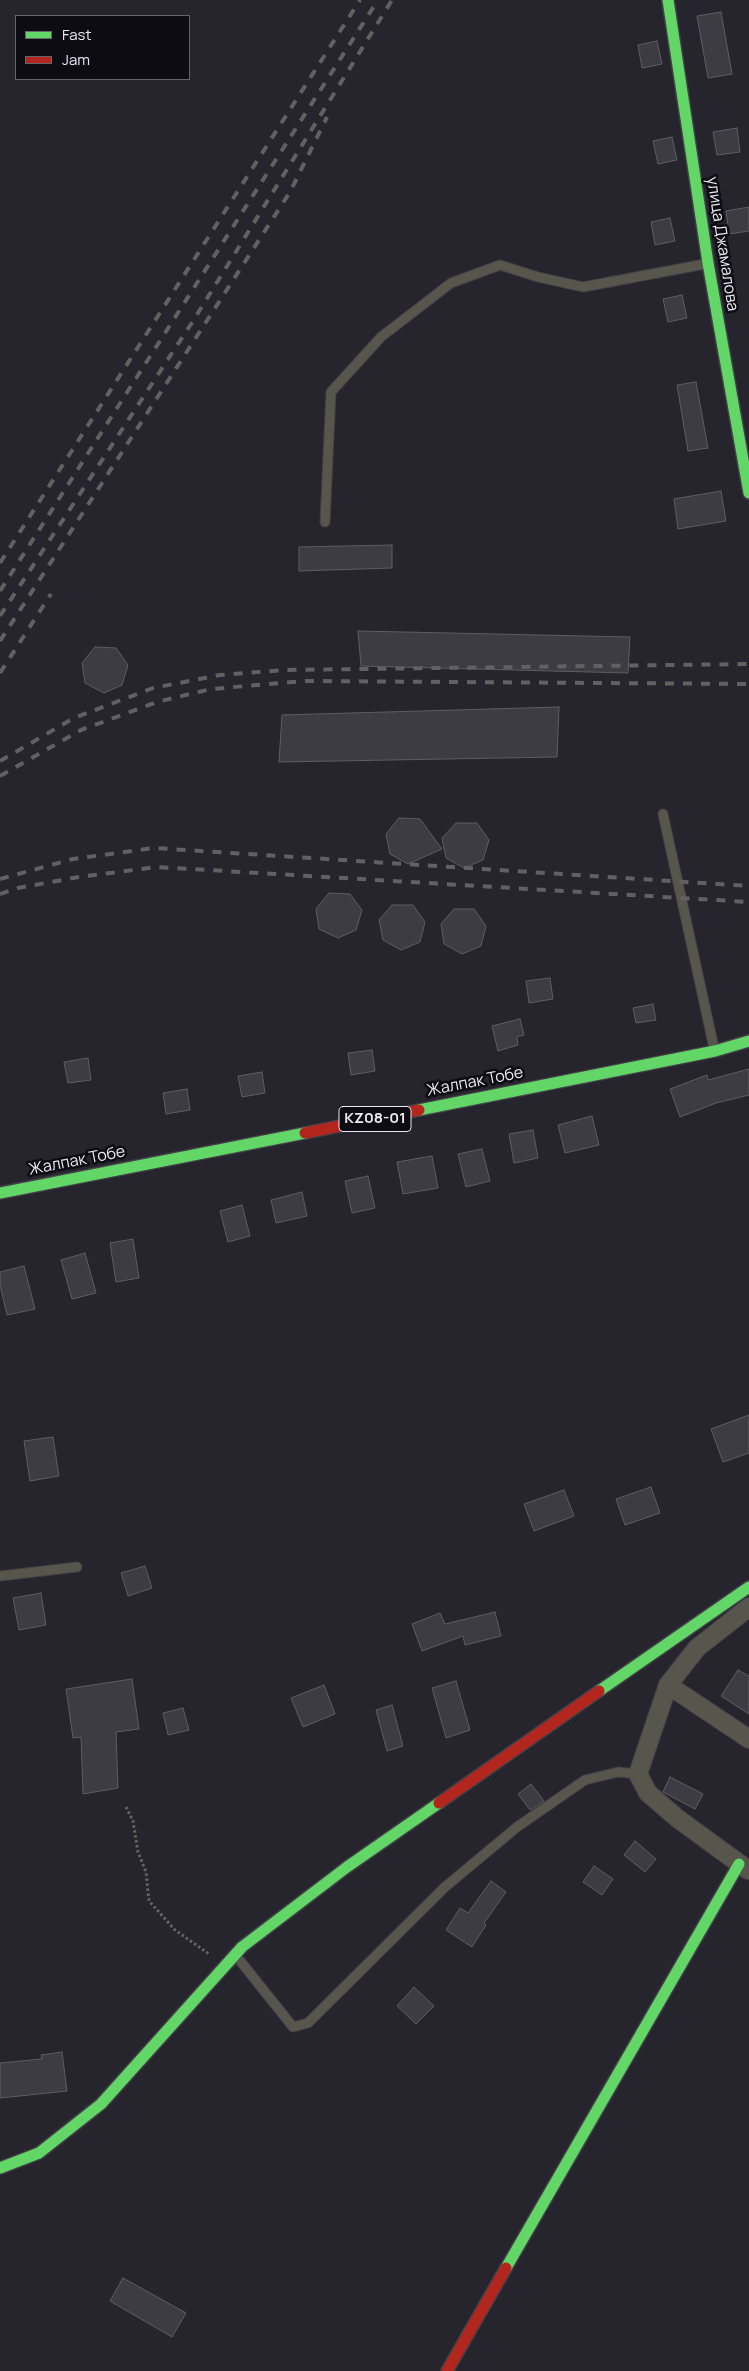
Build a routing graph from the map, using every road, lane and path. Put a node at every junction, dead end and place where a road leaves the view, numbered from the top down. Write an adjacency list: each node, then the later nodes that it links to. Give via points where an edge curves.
1 (668, 0): 2 (street, улица Джамалова)
2 (708, 263): 3 (street, улица Джамалова); 4 (lane, via 583,287 500,265 451,283 381,337 331,392)
3 (749, 492)
4 (325, 522)
5 (663, 814): 7 (lane)
6 (749, 1041): 7 (street, Жалпак Тобе / KZ08-01)
7 (715, 1051): 8 (street, Жалпак Тобе / KZ08-01)
8 (0, 1192)
9 (77, 1567): 10 (lane)
10 (0, 1576)
11 (749, 1587): 18 (street, via 347,1867)
12 (749, 1607): 13 (street, via 697,1648)
13 (668, 1685): 14 (street); 15 (street)
14 (749, 1740)
15 (638, 1774): 17 (street, via 648,1793); 18 (lane, via 618,1772 585,1780 517,1827 445,1887 308,2023 293,2027)
16 (126, 1807): 19 (path, via 133,1821 138,1852 146,1872 149,1901 175,1930)
17 (744, 1867): 21 (street)
18 (235, 1955): 19 (street)
19 (226, 1965): 20 (street, via 101,2104 39,2153)
20 (0, 2168)
21 (447, 2371)

